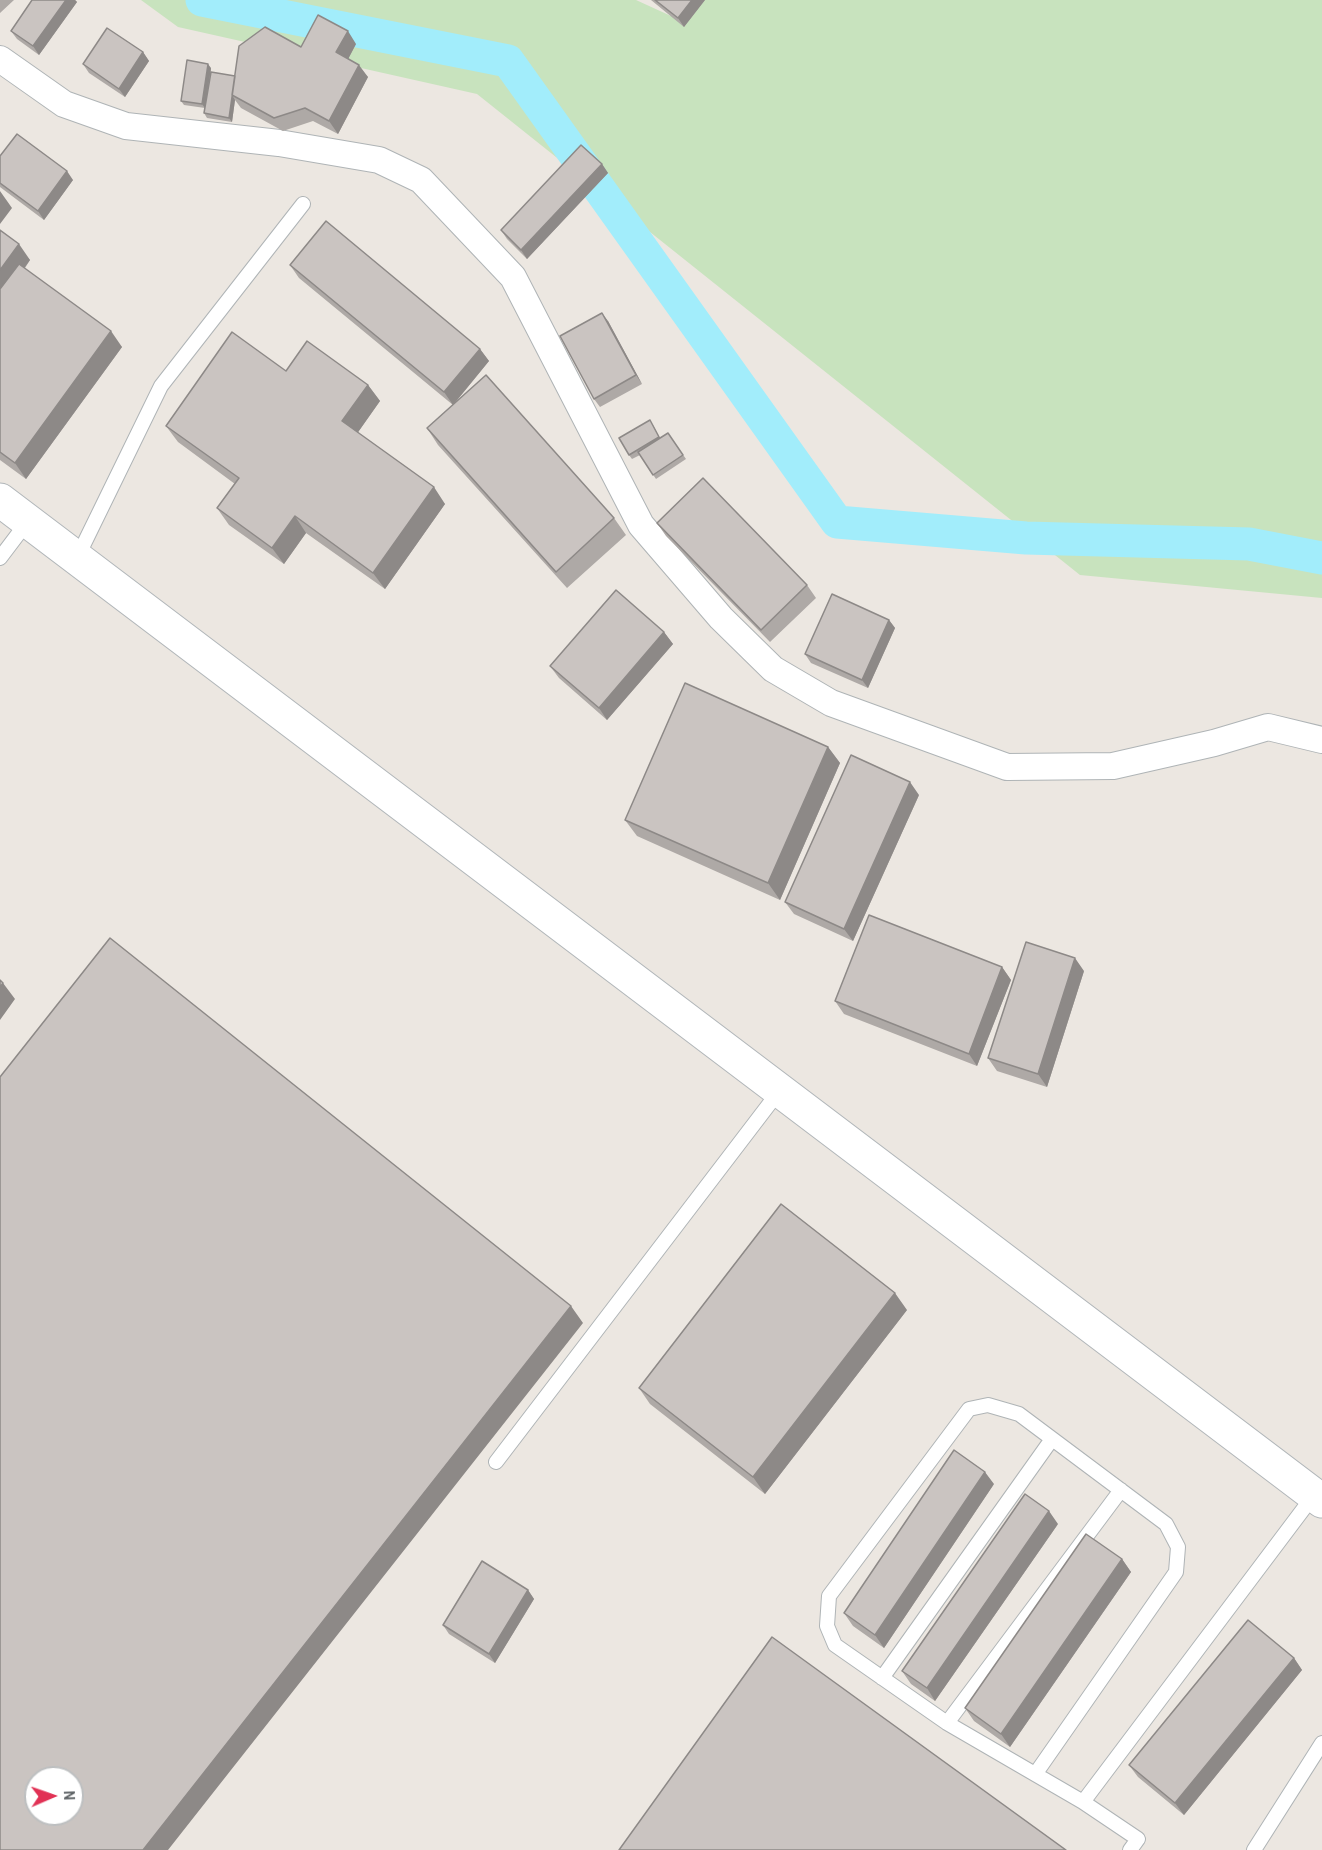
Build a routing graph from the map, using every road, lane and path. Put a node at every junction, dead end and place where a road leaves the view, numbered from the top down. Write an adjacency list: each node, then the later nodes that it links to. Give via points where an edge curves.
1 (0, 59): 7 (street, via 64,104 126,126 279,143 379,160 421,180 513,278 642,525 721,618 773,669 831,703 1007,767 1113,765 1268,727)
2 (303, 204): 6 (lane, via 161,386)
3 (0, 500): 4 (street)
4 (28, 521): 5 (lane); 6 (street)
5 (0, 558)
6 (77, 558): 8 (street)
7 (1322, 740)
8 (780, 1090): 10 (lane); 12 (street)
9 (1052, 1439): 11 (lane); 13 (lane); 13 (lane, via 1019,1414 988,1405 969,1409 829,1596 827,1626 835,1645)
10 (496, 1462)
11 (1121, 1490): 14 (lane); 16 (lane, via 1166,1524 1178,1547 1176,1572)
12 (1318, 1498): 17 (lane)
13 (882, 1678): 14 (lane)
14 (947, 1723): 16 (lane)
15 (1322, 1743): 19 (lane)
16 (1036, 1773): 17 (lane)
17 (1083, 1802): 18 (lane, via 1138,1839)
18 (1130, 1850)
19 (1254, 1850)

